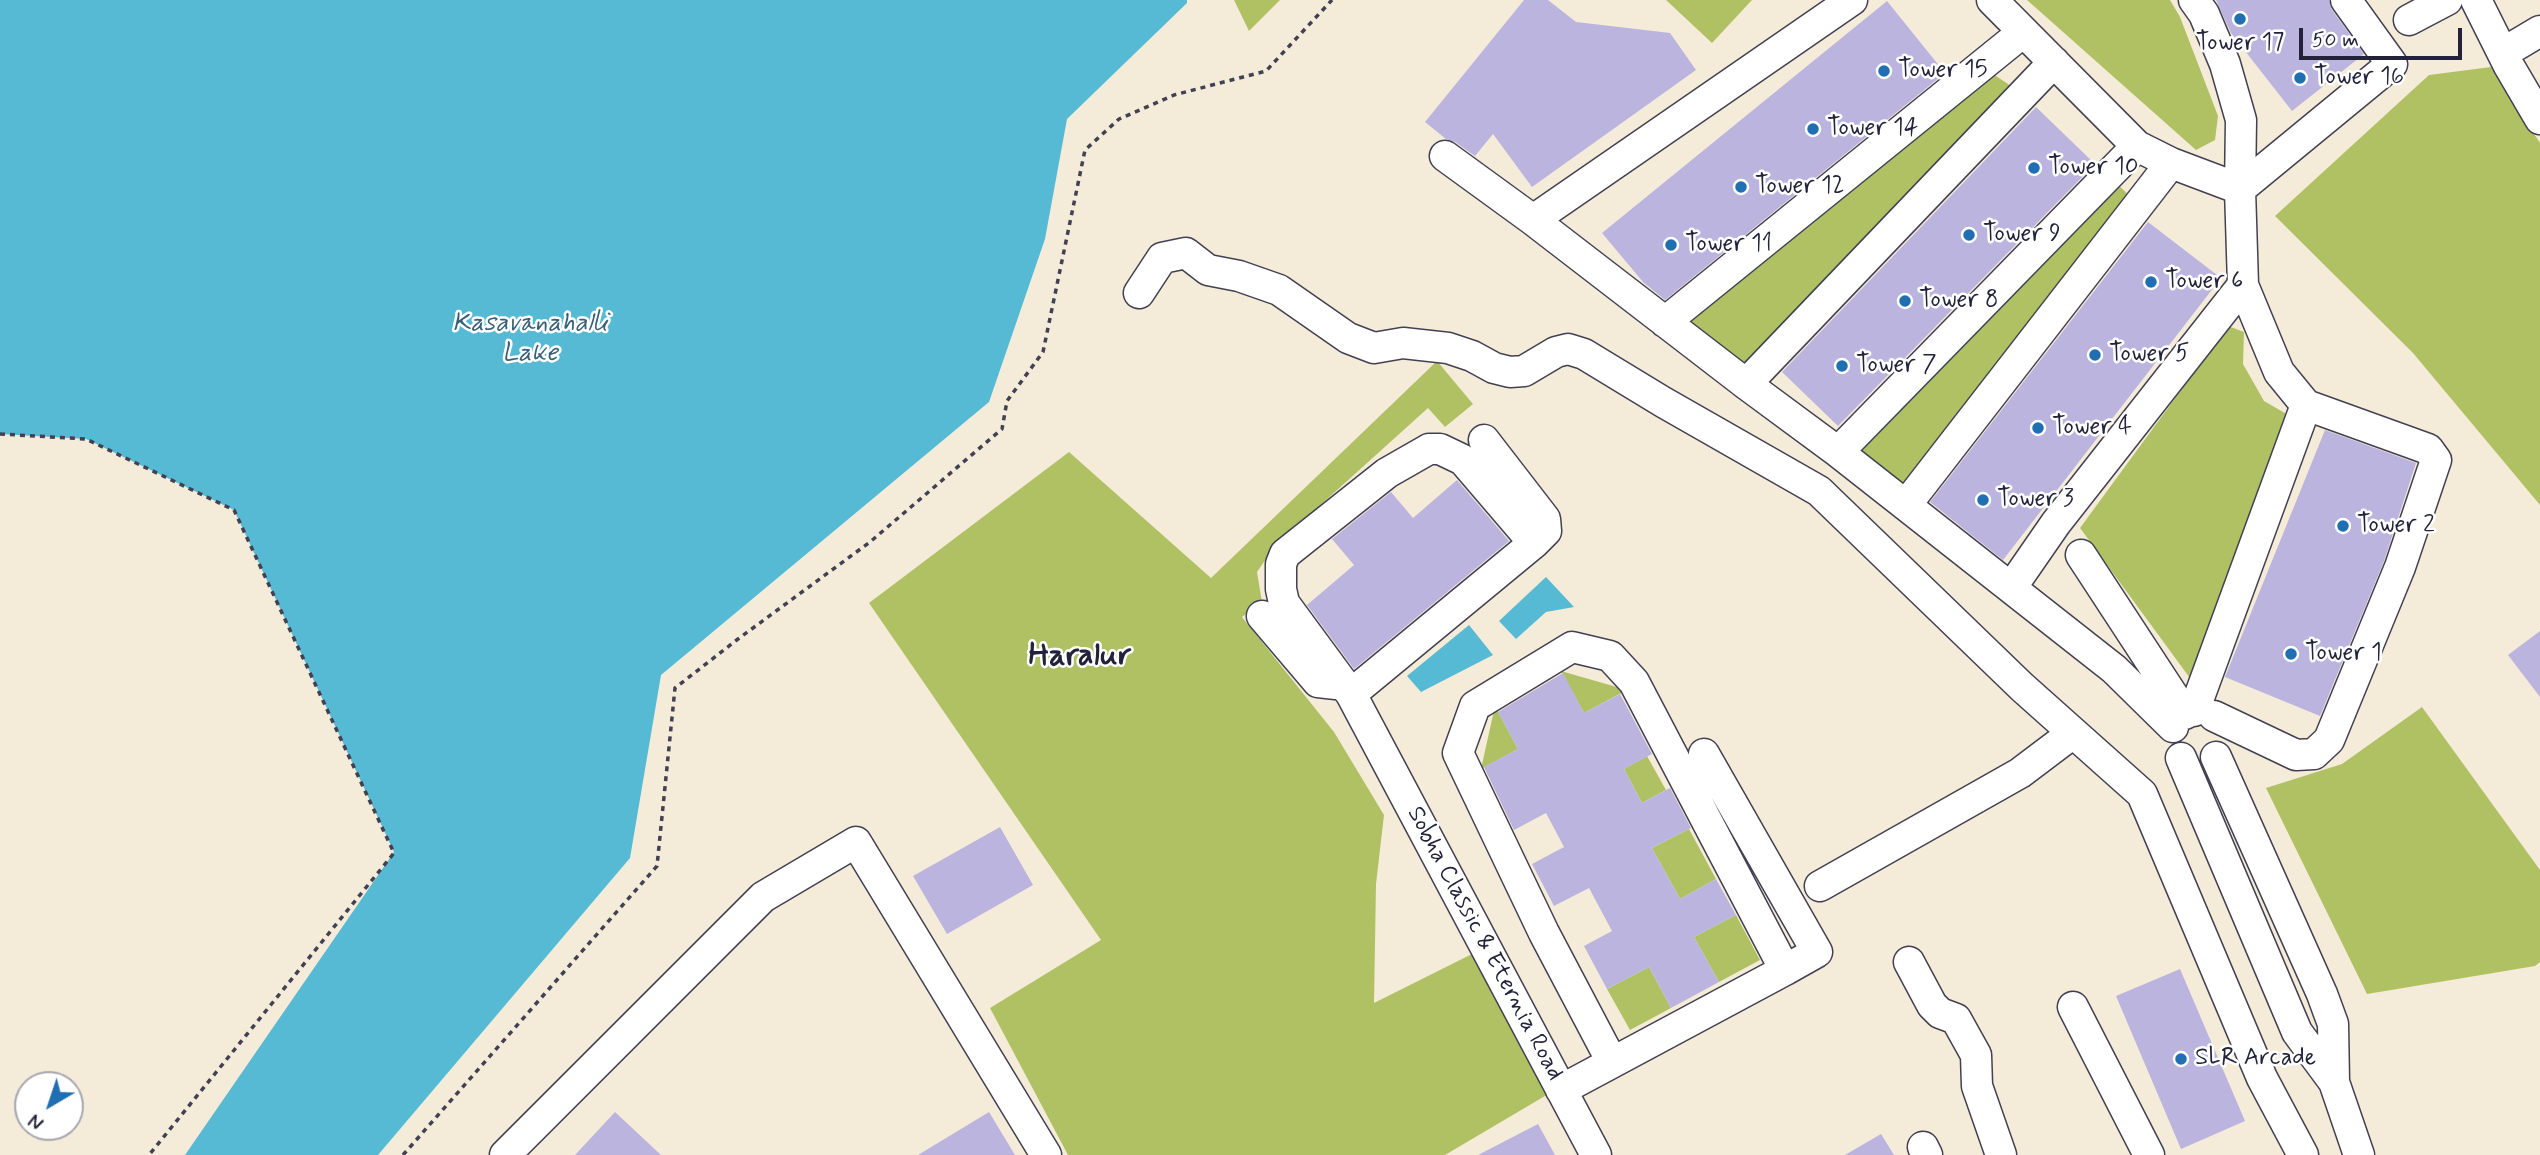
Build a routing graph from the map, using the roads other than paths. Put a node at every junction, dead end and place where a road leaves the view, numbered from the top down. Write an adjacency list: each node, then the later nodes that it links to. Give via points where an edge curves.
1 (1852, 0): 17 (street)
2 (1992, 0): 9 (street)
3 (2194, 0): 16 (street, via 2225,64 2241,120)
4 (2346, 0): 16 (street, via 2392,64)
5 (2447, 0): 7 (street)
6 (2476, 0): 10 (street)
7 (2409, 20)
8 (2540, 31): 10 (street)
9 (2022, 33): 11 (street); 20 (street)
10 (2503, 53): 12 (street)
11 (2054, 62): 13 (street); 21 (street)
12 (2540, 119)
13 (2137, 146): 15 (street); 24 (street)
14 (1445, 156): 17 (street)
15 (2171, 163): 16 (street); 25 (street)
16 (2239, 189): 18 (street)
17 (1533, 220): 20 (street)
18 (2243, 285): 22 (street, via 2279,372); 28 (street, via 2056,523)
19 (1139, 293): 32 (street, via 1162,258 1186,253 1208,270 1279,290 1348,338 1374,348 1403,343 1448,348 1510,372 1524,371 1567,349 1584,354 1819,491)
20 (1665, 322): 21 (street)
21 (1746, 384): 24 (street)
22 (2306, 405): 31 (street); 31 (street, via 2428,449 2436,460 2400,567 2329,740 2314,754 2295,755)
23 (1484, 440): 26 (street, via 1545,519 1546,531)
24 (1838, 452): 25 (street)
25 (1906, 505): 28 (street)
26 (1534, 543): 30 (street); 30 (street, Sobha Classic & Eternia Road, via 1463,460 1451,453 1429,449 1387,473 1285,554 1281,564 1284,603)
27 (2081, 555): 31 (street)
28 (2011, 588): 31 (street, via 2114,669)
29 (1262, 615): 30 (street, via 1318,682)
30 (1347, 689): 42 (street, Sobha Classic & Eternia Road)
31 (2191, 717): 34 (street, via 2220,722 2225,736); 35 (street, via 2172,744)
32 (2073, 733): 36 (street, via 2020,773); 48 (street, via 2142,794 2262,1078)
33 (1704, 754): 38 (street, via 1817,952)
34 (2216, 757): 35 (street, via 2202,764); 41 (street, via 2333,1024)
35 (2181, 758): 41 (street, via 2297,1032)
36 (1820, 886)
37 (1909, 962): 46 (street, via 1932,1005 1956,1019 1976,1055 1977,1086)
38 (1785, 970): 40 (street); 40 (street, via 1634,682 1609,656 1572,647 1475,706 1458,753)
39 (2073, 1007): 47 (street)
40 (1612, 1062): 42 (street)
41 (2334, 1082): 49 (street)
42 (1561, 1090): 45 (street, Sobha Classic & Eternia Road)
43 (505, 1155): 44 (street, via 763,897 856,842)
44 (1046, 1155)
45 (1596, 1155)
46 (2000, 1155)
47 (2149, 1155)
48 (2303, 1155)
49 (2359, 1155)

